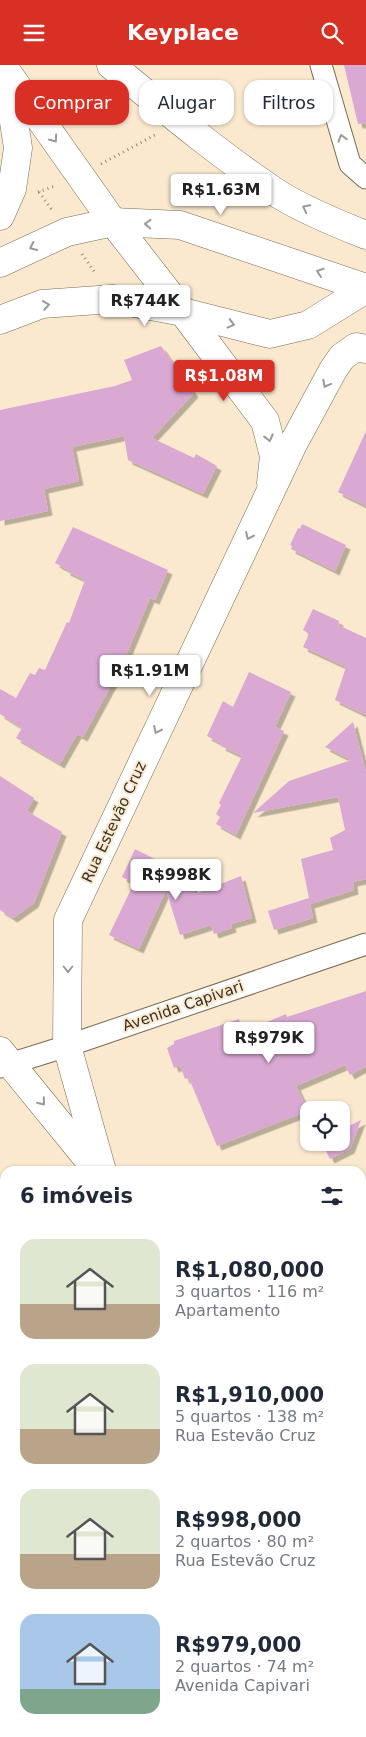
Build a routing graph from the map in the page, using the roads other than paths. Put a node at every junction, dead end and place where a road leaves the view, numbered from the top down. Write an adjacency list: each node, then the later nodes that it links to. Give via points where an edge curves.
1 (112, 65): 7 (main road, one-way to 1, via 281,195 179,122)
2 (321, 65): 4 (street, one-way to 2, via 350,164)
3 (4, 68): 5 (main road, via 18,148 12,189); 6 (main road, one-way to 6)
4 (366, 178)
5 (0, 216)
6 (113, 222): 8 (main road, one-way to 8, via 67,231); 9 (main road, one-way to 6, via 180,225); 10 (main road)
7 (366, 235)
8 (0, 263)
9 (366, 288): 10 (main road, one-way to 9, via 270,334 308,325)
10 (183, 312): 11 (main road, one-way to 10, via 42,304 113,299); 13 (main road, one-way to 13, via 265,421 274,455)
11 (0, 320)
12 (366, 349): 13 (main road, Rua Estevão Cruz, one-way to 13, via 356,347 342,357)
13 (270, 492): 15 (main road, Rua Estevão Cruz, one-way to 15, via 68,920)
14 (366, 944): 15 (street, Avenida Capivari)
15 (68, 1046): 16 (street, Avenida Capivari); 18 (main road, Rua Estevão Cruz)
16 (4, 1061): 17 (main road, one-way to 17)
17 (96, 1166)
18 (99, 1166)

